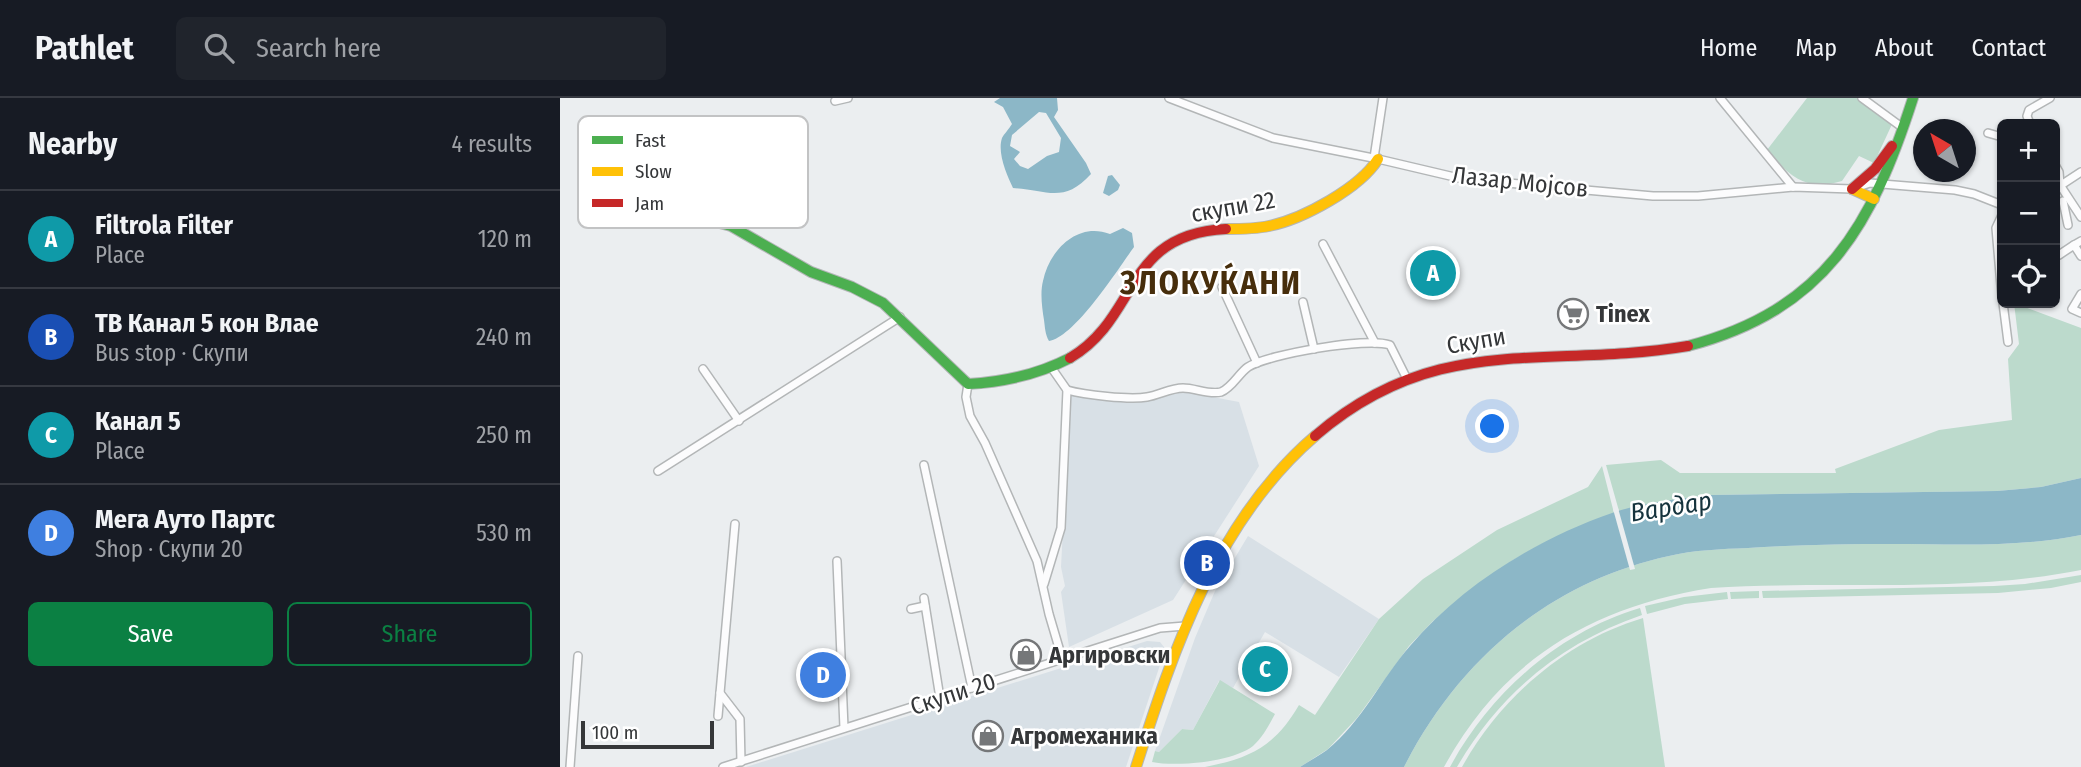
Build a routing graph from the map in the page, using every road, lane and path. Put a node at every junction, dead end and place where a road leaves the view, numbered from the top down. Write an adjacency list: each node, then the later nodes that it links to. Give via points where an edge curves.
1 (1169, 98): 11 (street, Лазар Мојсов, via 1273,138)
2 (1383, 98): 11 (street)
3 (1720, 98): 15 (street)
4 (1862, 98): 8 (street)
5 (1913, 98): 8 (street, Скупи)
6 (2050, 98): 7 (street, via 2029,110)
7 (2028, 119)
8 (1902, 131): 13 (street, Скупи); 16 (street, via 1875,169)
9 (1988, 133): 10 (street)
10 (1997, 135)
11 (1376, 159): 15 (street, Лазар Мојсов, via 1463,179 1653,196 1710,196); 40 (street, скупи 22, via 1370,172 1348,190 1272,227 1201,231 1168,244 1147,262 1095,342)
12 (2081, 172): 14 (street)
13 (1881, 184): 16 (street, Лазар Мојсов); 18 (street, Скупи); 20 (street, Лазар Мојсов, via 1964,192)
14 (2060, 186)
15 (1793, 187): 16 (street, Лазар Мојсов)
16 (1852, 189): 18 (street)
17 (2060, 189): 22 (street)
18 (1874, 199): 42 (street, Скупи, via 1849,243 1807,288 1768,316 1723,338 1642,354 1493,357)
19 (2060, 200): 22 (street)
20 (1997, 203)
21 (2060, 203): 24 (street)
22 (2073, 205): 23 (street)
23 (2081, 217)
24 (2067, 225)
25 (734, 228): 35 (street, via 811,272 883,303)
26 (2078, 243): 28 (street); 29 (street)
27 (1323, 244): 37 (street)
28 (2060, 254)
29 (2081, 256)
30 (1222, 287): 39 (street)
31 (2081, 293): 34 (street, via 2073,309)
32 (1303, 302): 38 (street)
33 (2004, 308): 36 (street)
34 (2081, 313)
35 (901, 317): 43 (street); 45 (street)
36 (2008, 342)
37 (1375, 343): 38 (street); 42 (street, via 1390,345)
38 (1314, 349): 39 (street)
39 (1257, 363): 44 (street, via 1218,393 1183,388 1146,397)
40 (1051, 367): 43 (street, скупи 22, via 1001,382); 44 (street)
41 (702, 369): 45 (street)
42 (1407, 379): 52 (street, Скупи, via 1349,409 1281,469 1231,537)
43 (968, 384): 50 (street, via 970,416 1022,524)
44 (1067, 390): 50 (street, via 1061,528)
45 (739, 421): 47 (street)
46 (924, 465): 55 (street)
47 (658, 471)
48 (735, 524): 56 (street)
49 (837, 561): 59 (street)
50 (1043, 585): 54 (street)
51 (911, 609): 57 (street, via 925,602)
52 (1185, 626): 54 (street, Скупи 20, via 1160,628); 63 (street, Скупи)
53 (578, 656): 61 (street)
54 (1062, 658): 55 (street, Скупи 20)
55 (972, 688): 57 (street, Скупи 20)
56 (720, 693): 58 (street); 60 (street, via 740,719)
57 (940, 698): 59 (street, Скупи 20)
58 (718, 716)
59 (844, 728): 60 (street, Скупи 20)
60 (741, 762): 62 (street, Скупи 20)
61 (570, 767)
62 (723, 767)
63 (1136, 767)

